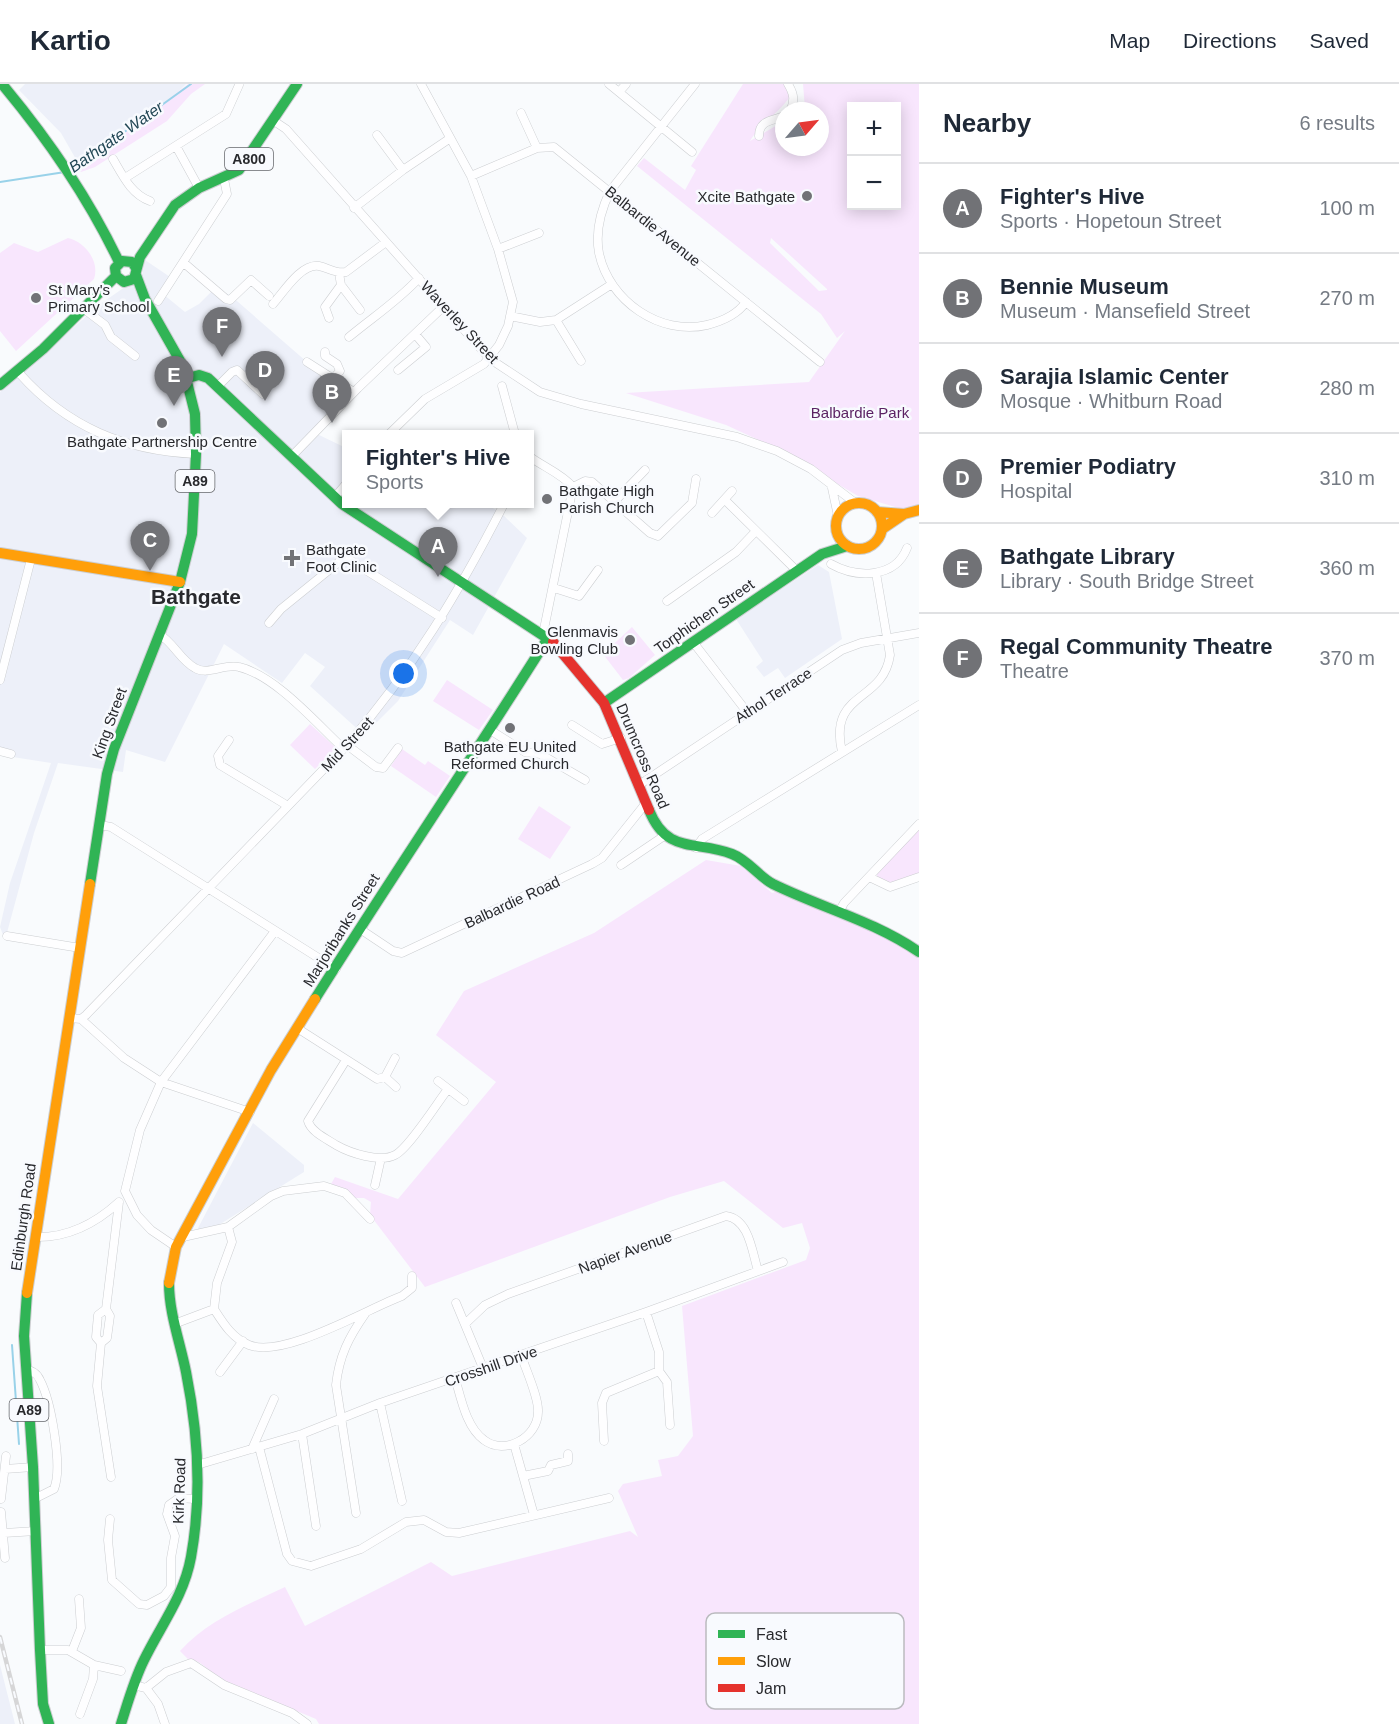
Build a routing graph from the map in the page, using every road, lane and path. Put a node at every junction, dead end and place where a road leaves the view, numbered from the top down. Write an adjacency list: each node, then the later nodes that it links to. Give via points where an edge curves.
1 (297, 84): 13 (main road, A800)
2 (421, 84): 17 (street)
3 (609, 84): 9 (street)
4 (626, 84): 9 (street)
5 (695, 84): 14 (street)
6 (788, 84): 10 (street)
7 (239, 85): 18 (street, via 225,114)
8 (9, 86): 34 (main road, A89, via 63,164)
9 (619, 92): 14 (street)
10 (794, 102)
11 (521, 113): 19 (street)
12 (775, 119): 16 (street, via 764,122)
13 (274, 121): 25 (main road, A800, via 247,162); 29 (street, Waverley Street, via 286,129)
14 (660, 126): 20 (street); 27 (street)
15 (376, 135): 22 (street)
16 (759, 136)
17 (449, 139): 22 (street); 23 (street)
18 (176, 146): 24 (street); 26 (street)
19 (537, 148): 23 (street); 27 (street, Balbardie Avenue, via 559,149)
20 (692, 152)
21 (113, 159): 24 (street)
22 (403, 170): 29 (street)
23 (471, 176): 32 (street)
24 (125, 178): 28 (street, via 139,197)
25 (224, 179): 26 (main road, A800); 33 (street, via 227,194)
26 (199, 188): 34 (main road, A800, via 175,205)
27 (610, 191): 37 (street, via 598,226 599,253); 40 (street, Balbardie Avenue)
28 (150, 201)
29 (354, 208): 31 (street, Waverley Street)
30 (539, 233): 32 (street)
31 (386, 242): 35 (street, via 346,272); 36 (street, Waverley Street)
32 (498, 249): 44 (street, via 513,302)
33 (184, 263): 35 (street, via 230,300 251,280 271,300 310,267); 39 (street)
34 (127, 271): 42 (main road); 57 (main road, A89)
35 (339, 273): 38 (street)
36 (419, 278): 41 (street, Waverley Street); 48 (street, via 400,299)
37 (612, 284): 40 (street, via 637,311 673,325 716,323); 46 (street)
38 (340, 285): 43 (street); 45 (street, via 325,307)
39 (158, 301)
40 (747, 302): 54 (street, Balbardie Avenue)
41 (444, 307): 47 (street); 51 (street, Waverley Street)
42 (84, 309): 50 (street); 56 (main road)
43 (360, 310)
44 (510, 316): 46 (street, via 540,322); 51 (street)
45 (329, 318)
46 (556, 320): 52 (street)
47 (415, 334): 55 (street, via 426,347); 64 (street)
48 (349, 337)
49 (324, 352): 59 (street, via 340,371)
50 (135, 356)
51 (490, 358): 66 (street, via 425,399); 74 (street, Waverley Street, via 540,392 737,437 777,451 811,469)
52 (581, 361)
53 (306, 362): 59 (street)
54 (820, 362)
55 (398, 370)
56 (19, 373): 60 (main road); 68 (street, via 39,396 77,422 143,449)
57 (188, 378): 62 (main road, via 204,376); 68 (main road, A89, via 195,414)
58 (263, 379): 63 (street)
59 (333, 379): 64 (street)
60 (0, 385)
61 (502, 386): 67 (street)
62 (217, 387): 63 (street, via 237,370); 69 (main road, Drumcross Road)
63 (256, 387): 65 (street)
64 (354, 392): 69 (street)
65 (263, 394)
66 (394, 430)
67 (514, 430)
68 (196, 454): 101 (main road, A89, via 192,534)
69 (291, 457): 77 (main road, Drumcross Road)
70 (534, 460): 73 (street)
71 (645, 470): 80 (street)
72 (696, 479): 80 (street, via 692,502 658,536)
73 (573, 487): 80 (street, via 592,482); 103 (street)
74 (832, 488): 81 (street, Waverley Street); 88 (street)
75 (342, 489): 77 (street)
76 (732, 491): 78 (street)
77 (335, 497): 79 (main road, Drumcross Road)
78 (725, 500): 86 (street); 90 (street)
79 (342, 502)
80 (614, 502)
81 (854, 502): 85 (main road, via 867,504); 88 (main road)
82 (352, 508): 102 (main road, Drumcross Road)
83 (502, 508): 102 (street, Mid Street)
84 (919, 510): 87 (main road)
85 (877, 512): 87 (main road); 89 (main road)
86 (712, 513)
87 (904, 514): 89 (main road)
88 (838, 516): 91 (main road)
89 (882, 529): 92 (main road, via 871,546)
90 (756, 531): 99 (street); 104 (street, via 736,552)
91 (836, 532): 92 (main road); 95 (main road, Torphichen Street)
92 (848, 546): 95 (main road, Torphichen Street)
93 (907, 548): 100 (street, via 903,558)
94 (0, 553): 96 (main road)
95 (822, 554): 99 (main road, Torphichen Street)
96 (31, 559): 101 (main road); 112 (street)
97 (831, 564): 100 (street, via 850,572)
98 (598, 570): 103 (street, via 579,596)
99 (797, 571): 111 (main road, Torphichen Street)
100 (876, 573): 110 (street)
101 (180, 582): 108 (main road, A89)
102 (464, 583): 105 (street, Mid Street); 109 (main road, Drumcross Road)
103 (554, 588): 109 (street)
104 (667, 601)
105 (442, 618): 106 (street, via 345,557); 120 (street, Mid Street, via 385,701)
106 (269, 623)
107 (919, 633): 110 (street, Athol Terrace)
108 (159, 634): 120 (street, via 195,669 203,671 226,665 259,675); 130 (main road, King Street / A89, via 114,749)
109 (545, 636): 113 (main road, Drumcross Road, via 573,662); 117 (main road, Marjoribanks Street)
110 (887, 638): 115 (street, Athol Terrace, via 842,650); 123 (street, via 890,655 884,674 841,719 838,734)
111 (693, 642): 113 (main road, Torphichen Street); 115 (street)
112 (0, 680)
113 (604, 703): 118 (main road, Drumcross Road)
114 (919, 705): 123 (street)
115 (747, 712): 126 (street, Athol Terrace)
116 (572, 725): 118 (street, via 602,744)
117 (490, 730): 125 (street, via 525,752 540,754); 138 (main road, Marjoribanks Street)
118 (621, 738): 126 (main road, Drumcross Road)
119 (228, 744): 128 (street, via 218,756 220,765)
120 (345, 747): 121 (street, via 384,768); 128 (street, Mid Street)
121 (398, 748)
122 (0, 751): 124 (street)
123 (842, 752): 132 (street, via 702,839)
124 (11, 754)
125 (585, 780)
126 (639, 785): 127 (main road, Drumcross Road)
127 (646, 803): 131 (main road, Drumcross Road); 138 (street, Balbardie Road, via 602,858 402,953)
128 (288, 806): 136 (street, Mid Street)
129 (919, 824): 134 (street)
130 (100, 825): 136 (street, via 111,826); 141 (main road, Edinburgh Road / A89)
131 (664, 836): 132 (main road, via 683,847); 133 (street)
132 (696, 848): 137 (main road, via 731,854 771,884)
133 (621, 865)
134 (869, 877): 135 (street, via 890,887); 137 (street)
135 (919, 877)
136 (208, 886): 139 (street); 145 (street, Mid Street)
137 (839, 912): 142 (main road, via 885,930)
138 (360, 929): 143 (main road, Marjoribanks Street)
139 (275, 931): 143 (street); 151 (street)
140 (7, 936): 141 (street)
141 (80, 948): 144 (main road, Edinburgh Road / A89)
142 (919, 952)
143 (336, 969): 146 (main road, Marjoribanks Street)
144 (69, 1018): 145 (street); 162 (main road, Edinburgh Road / A89)
145 (81, 1019): 151 (street, via 124,1058)
146 (297, 1028): 148 (street); 155 (main road, Marjoribanks Street)
147 (395, 1058): 149 (street)
148 (346, 1060): 149 (street, via 377,1079); 156 (street, via 309,1118 309,1125 339,1147)
149 (385, 1077): 152 (street)
150 (438, 1081): 153 (street)
151 (161, 1082): 155 (street); 158 (street, via 140,1130)
152 (396, 1087)
153 (448, 1089): 154 (street); 156 (street, via 400,1151)
154 (464, 1101)
155 (250, 1112): 163 (main road, Marjoribanks Street)
156 (381, 1158): 157 (street)
157 (375, 1185)
158 (125, 1191): 159 (street); 163 (street, via 137,1215 151,1230)
159 (119, 1202): 162 (street, via 81,1228 64,1235); 194 (street, via 106,1309 110,1316 107,1338 101,1343 97,1386)
160 (370, 1219): 161 (street, via 345,1193 324,1186 271,1196)
161 (228, 1227): 163 (street); 168 (street, via 232,1242 217,1283)
162 (35, 1237): 176 (main road, Edinburgh Road / A89, via 26,1305)
163 (180, 1242): 172 (main road, Kirk Road, via 170,1266 167,1291)
164 (783, 1262): 165 (street, Crosshill Drive)
165 (758, 1270): 170 (street, Crosshill Drive); 171 (street, Napier Avenue, via 743,1224 726,1215 508,1294 485,1305)
166 (412, 1276): 169 (street, via 412,1288)
167 (456, 1303): 171 (street)
168 (214, 1308): 172 (street); 173 (street, via 229,1332)
169 (366, 1312): 173 (street, via 269,1349); 182 (street, via 348,1338 338,1364 336,1384)
170 (646, 1312): 174 (street, Crosshill Drive); 177 (street, via 659,1352)
171 (466, 1323): 175 (street)
172 (174, 1324): 190 (main road, Kirk Road, via 184,1363)
173 (243, 1341): 178 (street)
174 (521, 1355): 175 (street, Crosshill Drive); 186 (street, via 539,1411 528,1436)
175 (483, 1368): 179 (street, Crosshill Drive)
176 (26, 1369): 191 (main road, Edinburgh Road / A89); 197 (street, via 40,1380 58,1468 54,1489)
177 (659, 1371): 183 (street, via 667,1382); 185 (street, via 606,1393 602,1403)
178 (220, 1372)
179 (455, 1378): 181 (street, Crosshill Drive); 186 (street, via 464,1409 483,1440 496,1446)
180 (274, 1399): 187 (street)
181 (380, 1403): 182 (street, Crosshill Drive); 199 (street)
182 (341, 1418): 184 (street, Crosshill Drive); 201 (street)
183 (670, 1425)
184 (302, 1434): 187 (street, Crosshill Drive); 204 (street)
185 (604, 1441)
186 (514, 1444): 193 (street)
187 (256, 1448): 190 (street, Crosshill Drive); 202 (street, via 292,1561 311,1566 361,1549 406,1522 424,1520 446,1532 459,1533)
188 (568, 1454): 193 (street, via 568,1461 551,1465 548,1471)
189 (6, 1456): 192 (street)
190 (196, 1465): 198 (main road, Kirk Road)
191 (33, 1467): 192 (street); 197 (main road, Edinburgh Road / A89)
192 (5, 1469): 195 (street)
193 (524, 1476): 202 (street)
194 (111, 1477)
195 (1, 1498)
196 (609, 1498): 202 (street)
197 (34, 1499): 205 (main road, Edinburgh Road / A89)
198 (195, 1499): 203 (street, via 179,1498 169,1504 167,1514 175,1536 171,1587 147,1605 139,1604 112,1580); 213 (main road, Kirk Road, via 189,1568 183,1588)
199 (402, 1501)
200 (1, 1512): 206 (street)
201 (356, 1513)
202 (534, 1515)
203 (110, 1519)
204 (316, 1526)
205 (36, 1531): 206 (street); 209 (main road, Edinburgh Road / A89)
206 (4, 1533): 207 (street)
207 (5, 1558)
208 (79, 1599): 210 (street, via 81,1628)
209 (40, 1650): 210 (street); 216 (main road, Edinburgh Road / A89, via 43,1704)
210 (72, 1651): 211 (street)
211 (94, 1665): 212 (street); 215 (street)
212 (121, 1671)
213 (133, 1685): 214 (street); 217 (main road, Kirk Road)
214 (146, 1688): 218 (street, via 158,1704); 219 (street, via 166,1672 191,1663 224,1685 292,1713)
215 (80, 1714)
216 (50, 1724)
217 (121, 1724)
218 (165, 1724)
219 (307, 1724)

